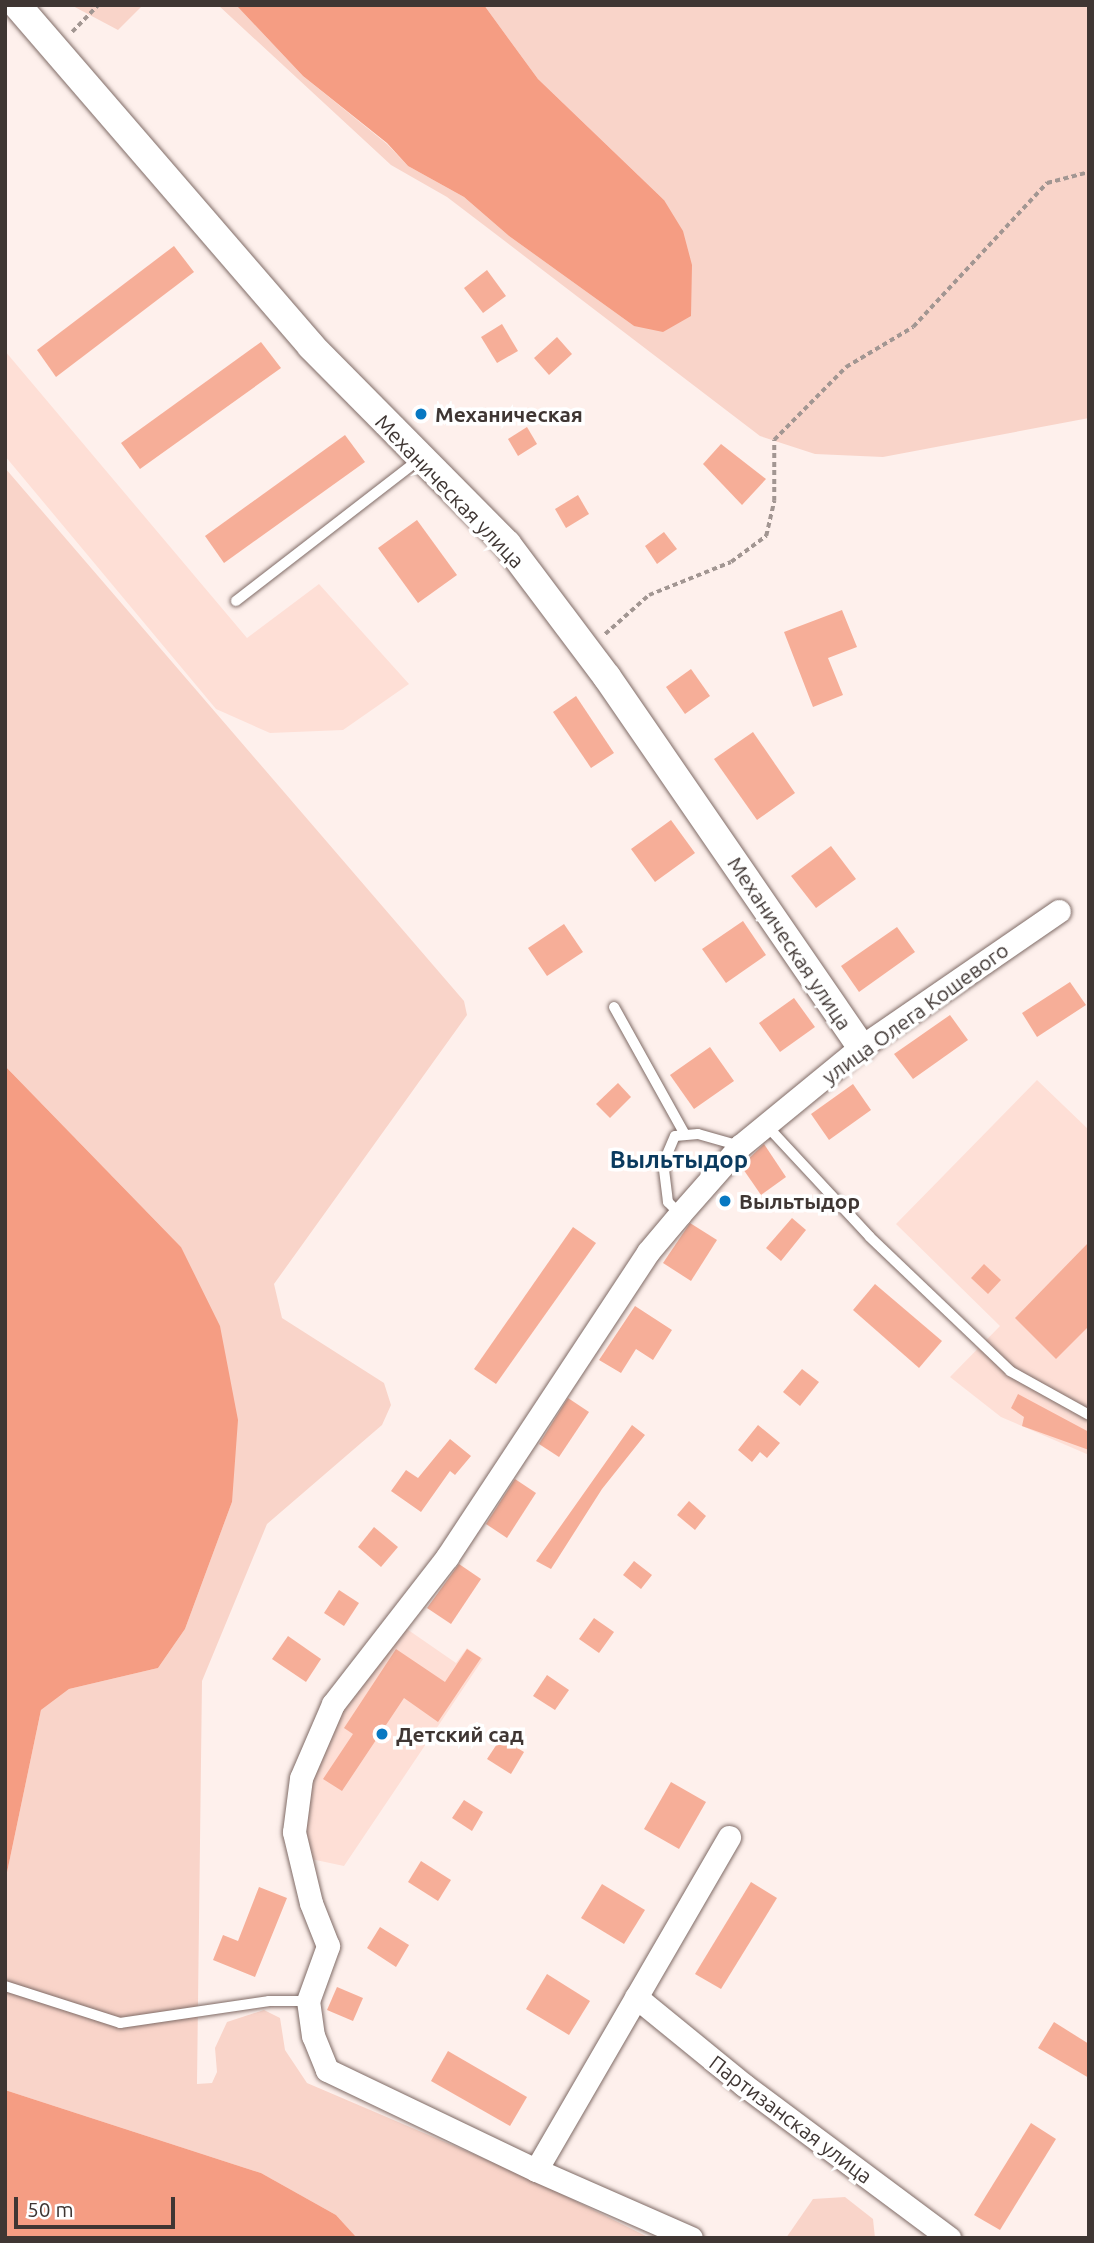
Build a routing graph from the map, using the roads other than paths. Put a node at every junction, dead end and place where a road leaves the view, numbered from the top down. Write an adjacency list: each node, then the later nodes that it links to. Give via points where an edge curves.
1 (17, 5): 2 (street, Механическая улица, via 311,346)
2 (420, 458): 3 (lane); 6 (street, Механическая улица, via 507,544 607,677)
3 (236, 601)
4 (1059, 911): 6 (street, улица Олега Кошевого)
5 (614, 1007): 8 (lane)
6 (861, 1047): 7 (street, улица Олега Кошевого)
7 (767, 1126): 9 (street, улица Олега Кошевого); 11 (lane, via 870,1237 1010,1371)
8 (684, 1133): 9 (lane); 10 (lane, via 671,1142 663,1164 668,1202)
9 (740, 1146): 10 (street, улица Олега Кошевого)
10 (680, 1214): 15 (street, улица Олега Кошевого, via 648,1252 447,1557 333,1704 301,1778 294,1832 311,1903 328,1946)
11 (1089, 1415)
12 (729, 1837): 14 (street)
13 (5, 1986): 15 (lane, via 120,2024 269,2001)
14 (636, 1997): 16 (street); 18 (street, Партизанская улица, via 744,2085)
15 (308, 2001): 16 (street, via 313,2036 327,2070)
16 (536, 2170): 17 (street)
17 (691, 2238)
18 (949, 2238)

